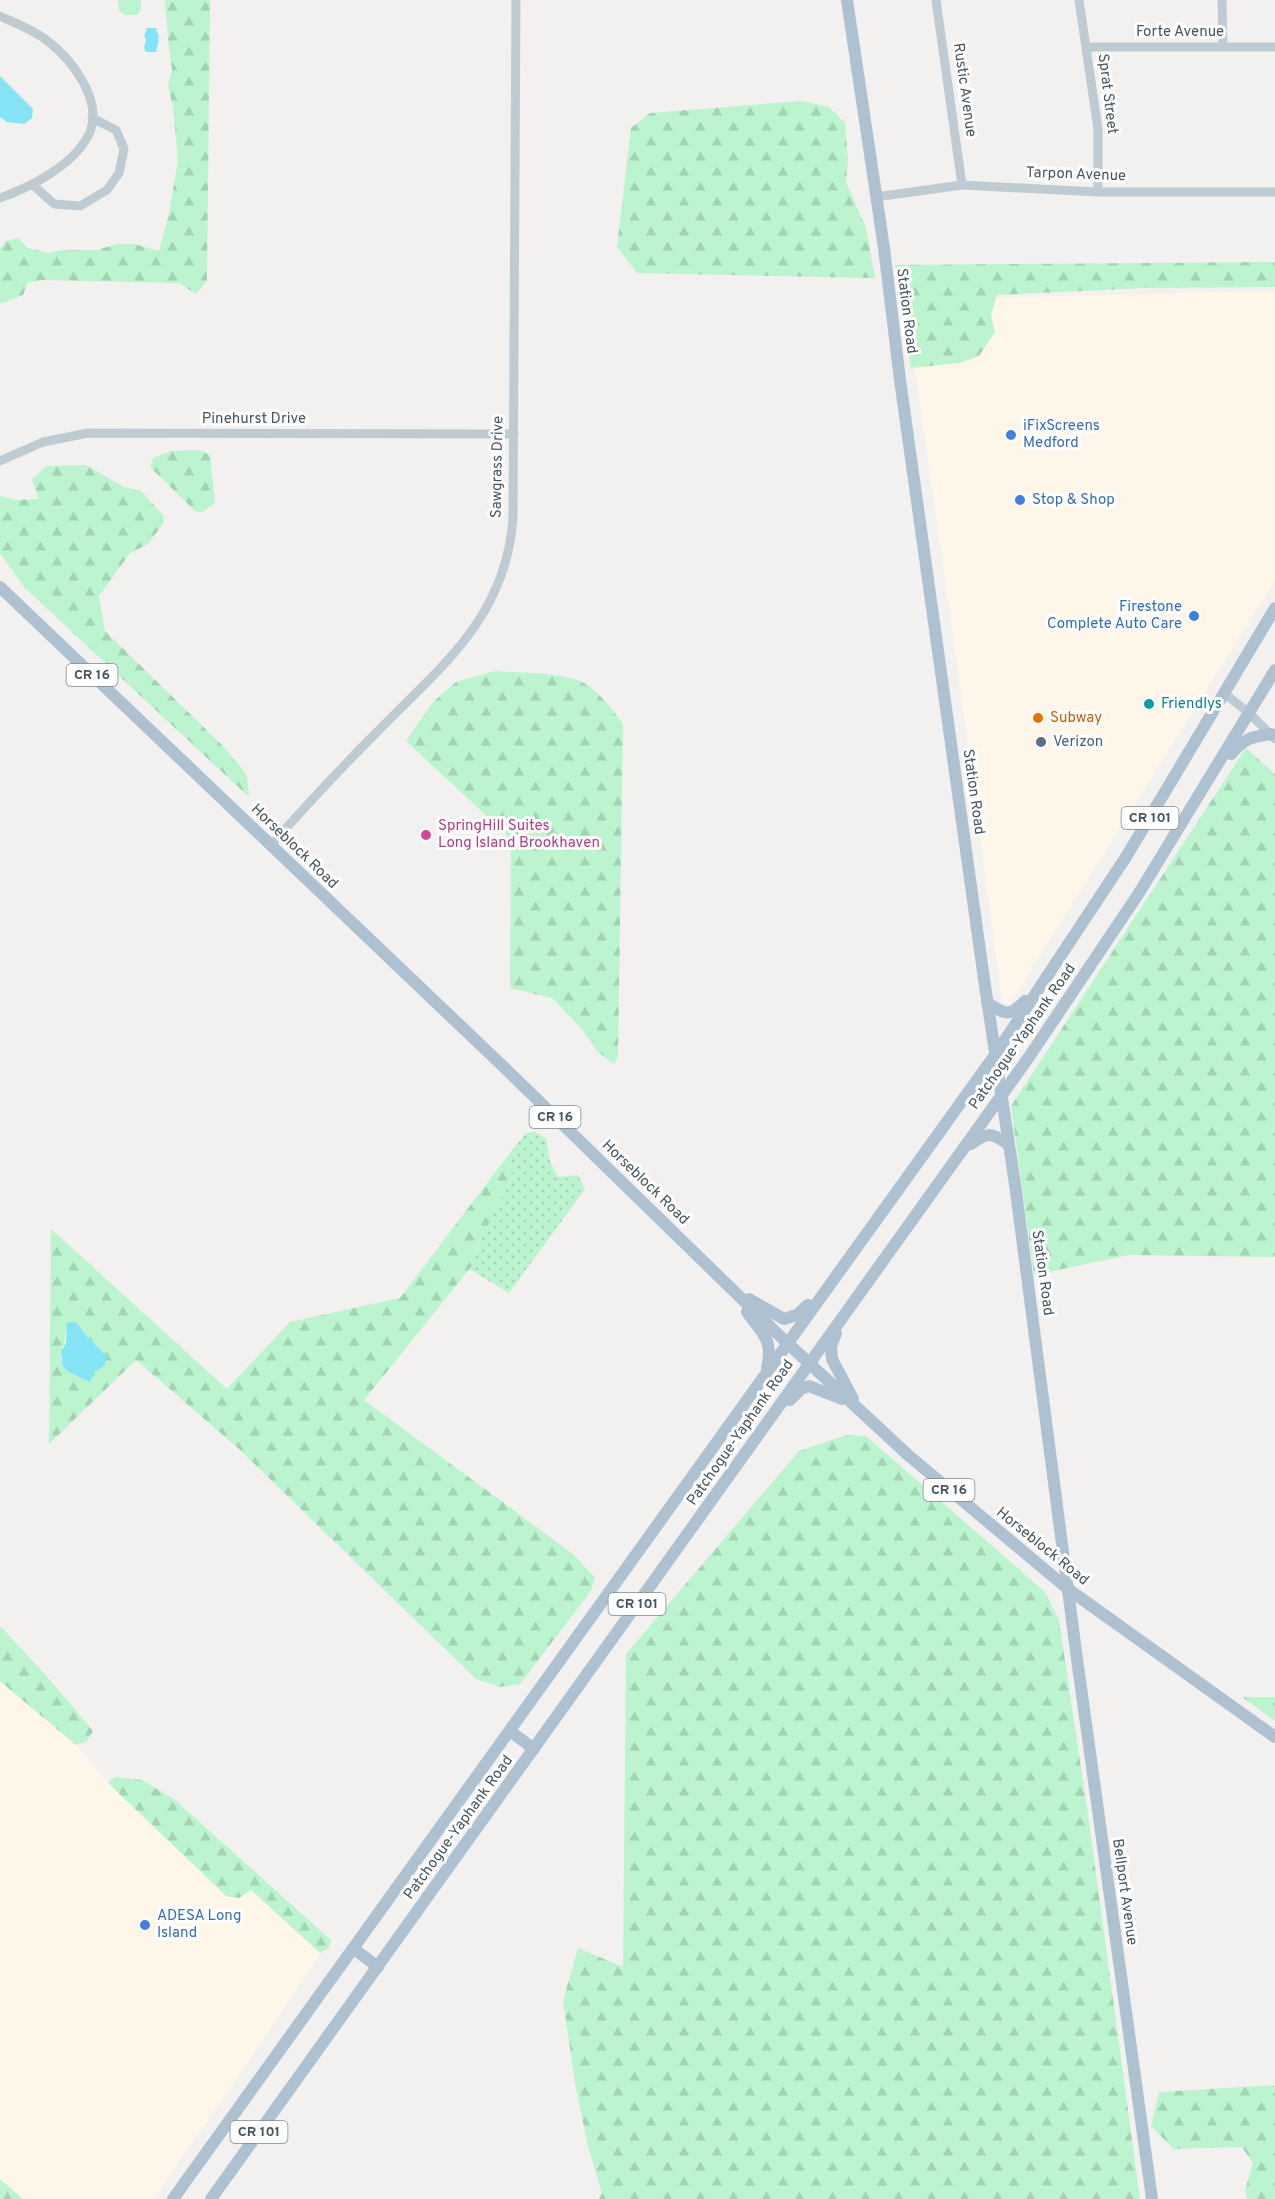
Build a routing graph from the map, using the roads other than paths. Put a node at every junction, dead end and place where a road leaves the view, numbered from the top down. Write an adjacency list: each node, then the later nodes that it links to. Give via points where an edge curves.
1 (516, 0): 17 (street, Sawgrass Drive)
2 (847, 0): 15 (main road, Station Road)
3 (936, 0): 12 (street, Rustic Avenue)
4 (1079, 0): 8 (street, Sprat Street)
5 (1222, 0): 7 (street)
6 (0, 16): 10 (street, via 28,29 64,56 87,90)
7 (1222, 46): 8 (street, Forte Avenue); 9 (street, Forte Avenue)
8 (1086, 47): 13 (street, Sprat Street, via 1098,129)
9 (1275, 47)
10 (92, 118): 11 (street, via 88,135 65,163); 11 (street, via 116,130 124,149 119,173 106,190 80,206 54,204)
11 (33, 184): 16 (street)
12 (962, 184): 13 (street, Tarpon Avenue); 15 (street, Tarpon Avenue)
13 (1098, 192): 14 (street, Tarpon Avenue)
14 (1275, 192)
15 (876, 197): 28 (main road, Station Road)
16 (0, 198)
17 (513, 434): 18 (street, Pinehurst Drive, via 87,433 44,441); 26 (street, Sawgrass Drive, via 510,551 498,588 484,614 451,657)
18 (0, 461)
19 (0, 587): 26 (main road, Horseblock Road / CR 16)
20 (1275, 608): 22 (main road, Patchogue-Yaphank Road / CR 101)
21 (1275, 670): 23 (main road, Patchogue-Yaphank Road / CR 101)
22 (1225, 694): 23 (street); 27 (main road, Patchogue-Yaphank Road / CR 101)
23 (1249, 713): 24 (street); 25 (main road, Patchogue-Yaphank Road / CR 101)
24 (1273, 737): 25 (main road, via 1243,741)
25 (1207, 782): 30 (main road, Patchogue-Yaphank Road / CR 101, via 1103,948)
26 (270, 846): 34 (main road, Horseblock Road / CR 16)
27 (1052, 971): 28 (main road, via 1017,1010 1002,1012); 29 (main road, Patchogue-Yaphank Road / CR 101)
28 (987, 1002): 29 (main road, Station Road)
29 (995, 1055): 30 (main road, Station Road); 33 (main road, Patchogue-Yaphank Road / CR 101)
30 (1001, 1096): 31 (main road, Station Road); 32 (main road, Patchogue-Yaphank Road / CR 101)
31 (1008, 1144): 32 (main road, via 996,1136 985,1135); 41 (main road, Station Road)
32 (962, 1150): 35 (main road, Patchogue-Yaphank Road / CR 101)
33 (832, 1281): 34 (main road, via 789,1319 780,1318); 36 (main road, Patchogue-Yaphank Road / CR 101)
34 (730, 1287): 36 (main road, Horseblock Road / CR 16); 38 (main road, via 770,1346)
35 (843, 1317): 37 (main road, Patchogue-Yaphank Road / CR 101); 39 (main road, via 831,1354)
36 (788, 1343): 37 (main road, Horseblock Road / CR 16); 38 (main road, Patchogue-Yaphank Road / CR 101)
37 (809, 1363): 39 (main road, Horseblock Road / CR 16); 40 (main road, Patchogue-Yaphank Road / CR 101)
38 (765, 1375): 42 (main road, Patchogue-Yaphank Road / CR 101)
39 (856, 1406): 40 (main road, via 820,1389 805,1387); 41 (main road, Horseblock Road / CR 16, via 937,1480)
40 (767, 1422): 44 (main road, Patchogue-Yaphank Road / CR 101)
41 (1068, 1589): 43 (main road, Horseblock Road / CR 16); 49 (main road, Bellport Avenue)
42 (510, 1731): 44 (main road); 45 (main road, Patchogue-Yaphank Road / CR 101)
43 (1275, 1737)
44 (534, 1749): 46 (main road, Patchogue-Yaphank Road / CR 101)
45 (354, 1949): 46 (main road); 47 (main road, Patchogue-Yaphank Road / CR 101)
46 (378, 1967): 48 (main road, Patchogue-Yaphank Road / CR 101)
47 (173, 2199)
48 (211, 2199)
49 (1152, 2199)

